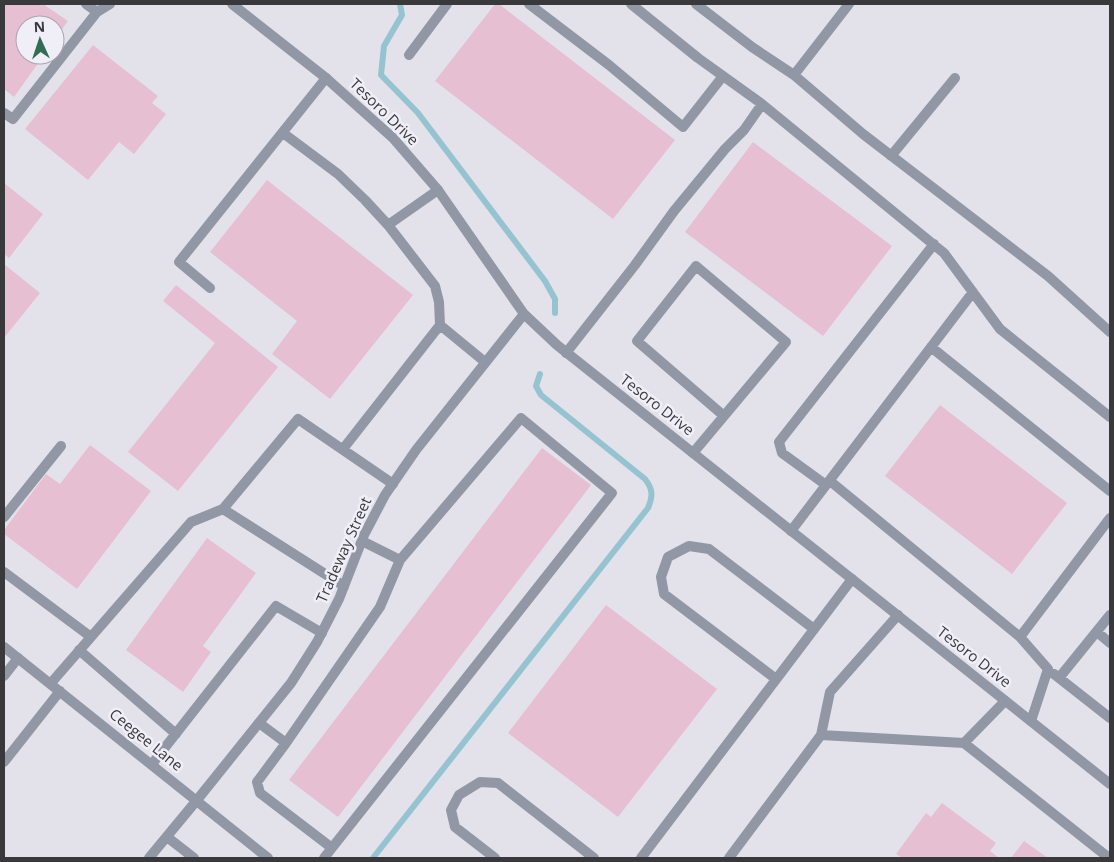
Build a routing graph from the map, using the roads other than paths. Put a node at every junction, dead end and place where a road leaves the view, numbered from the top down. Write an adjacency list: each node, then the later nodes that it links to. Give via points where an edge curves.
1 (86, 4): 9 (street)
2 (110, 4): 9 (street)
3 (232, 4): 13 (street, Tesoro Drive)
4 (447, 4): 10 (street)
5 (529, 4): 12 (street, via 609,65 682,127)
6 (631, 4): 12 (street)
7 (696, 4): 11 (street)
8 (849, 4): 11 (street)
9 (97, 12): 16 (street, via 13,120)
10 (409, 55)
11 (794, 75): 18 (street)
12 (722, 76): 15 (street)
13 (326, 78): 17 (street); 19 (street, Tesoro Drive, via 394,138)
14 (955, 78): 18 (street)
15 (762, 104): 21 (street); 28 (street, via 744,130 674,211)
16 (4, 112)
17 (283, 132): 20 (street, via 338,174); 22 (street, via 179,262)
18 (891, 156): 26 (street, via 1048,276)
19 (438, 190): 20 (street); 24 (street, Tesoro Drive)
20 (388, 225): 25 (street, via 435,286)
21 (934, 244): 23 (street); 35 (street, via 779,442 782,453)
22 (210, 288)
23 (973, 292): 27 (street); 31 (street, via 1000,329)
24 (524, 314): 28 (street, Tesoro Drive); 29 (street, Tradeway Street)
25 (440, 325): 29 (street); 33 (street)
26 (1110, 332)
27 (931, 347): 35 (street); 37 (street)
28 (566, 353): 34 (street, Tesoro Drive)
29 (485, 362): 36 (street, Tradeway Street)
30 (724, 416): 30 (street, via 786,342 696,266 637,341); 34 (street)
31 (1110, 417)
32 (61, 446): 39 (street)
33 (343, 449): 36 (street); 38 (street, via 298,418)
34 (693, 453): 41 (street, Tesoro Drive)
35 (828, 483): 41 (street); 53 (street)
36 (393, 484): 42 (street, Tradeway Street)
37 (1110, 491)
38 (223, 509): 46 (street); 52 (street, via 191,522)
39 (4, 517)
40 (1110, 518): 53 (street)
41 (791, 531): 45 (street, Tesoro Drive)
42 (362, 541): 43 (street); 46 (street, Tradeway Street)
43 (400, 560): 70 (street, via 380,607); 77 (street, via 521,418 612,493)
44 (4, 572): 52 (street)
45 (852, 579): 47 (street, Tesoro Drive); 49 (street)
46 (344, 586): 51 (street, Tradeway Street)
47 (898, 615): 64 (street, Tesoro Drive); 69 (street, via 830,692)
48 (1110, 615): 50 (street)
49 (814, 629): 61 (street); 61 (street, via 709,549 689,546 668,557 661,577 664,594)
50 (1096, 632): 54 (street); 60 (street)
51 (322, 634): 67 (street, Tradeway Street); 68 (street, via 276,606)
52 (91, 637): 56 (street)
53 (1020, 637): 58 (street)
54 (1110, 643)
55 (4, 646): 57 (street, Ceegee Lane)
56 (80, 650): 62 (street); 68 (street)
57 (18, 658): 59 (street); 62 (street, Ceegee Lane)
58 (1048, 669): 60 (street); 66 (street)
59 (4, 676)
60 (1059, 678): 65 (street)
61 (776, 679): 84 (street)
62 (51, 683): 63 (street, Ceegee Lane)
63 (60, 691): 72 (street); 73 (street, Ceegee Lane)
64 (1005, 700): 66 (street, Tesoro Drive); 71 (street)
65 (1110, 718)
66 (1031, 721): 74 (street, Tesoro Drive)
67 (259, 723): 70 (street); 75 (street, Tradeway Street)
68 (176, 734): 73 (street)
69 (820, 735): 71 (street); 85 (street)
70 (286, 743): 77 (street, via 257,782 260,793)
71 (964, 743): 86 (street)
72 (4, 762)
73 (152, 764): 75 (street, Ceegee Lane)
74 (1110, 784)
75 (197, 800): 76 (street, Tradeway Street); 80 (street, Ceegee Lane)
76 (167, 837): 78 (street, Tradeway Street); 79 (street)
77 (332, 848): 81 (street)
78 (149, 858)
79 (194, 858)
80 (268, 858)
81 (324, 858)
82 (495, 858): 83 (street, via 455,826 451,810 459,795 480,782 498,783)
83 (594, 858)
84 (641, 858)
85 (729, 858)
86 (1109, 858)

